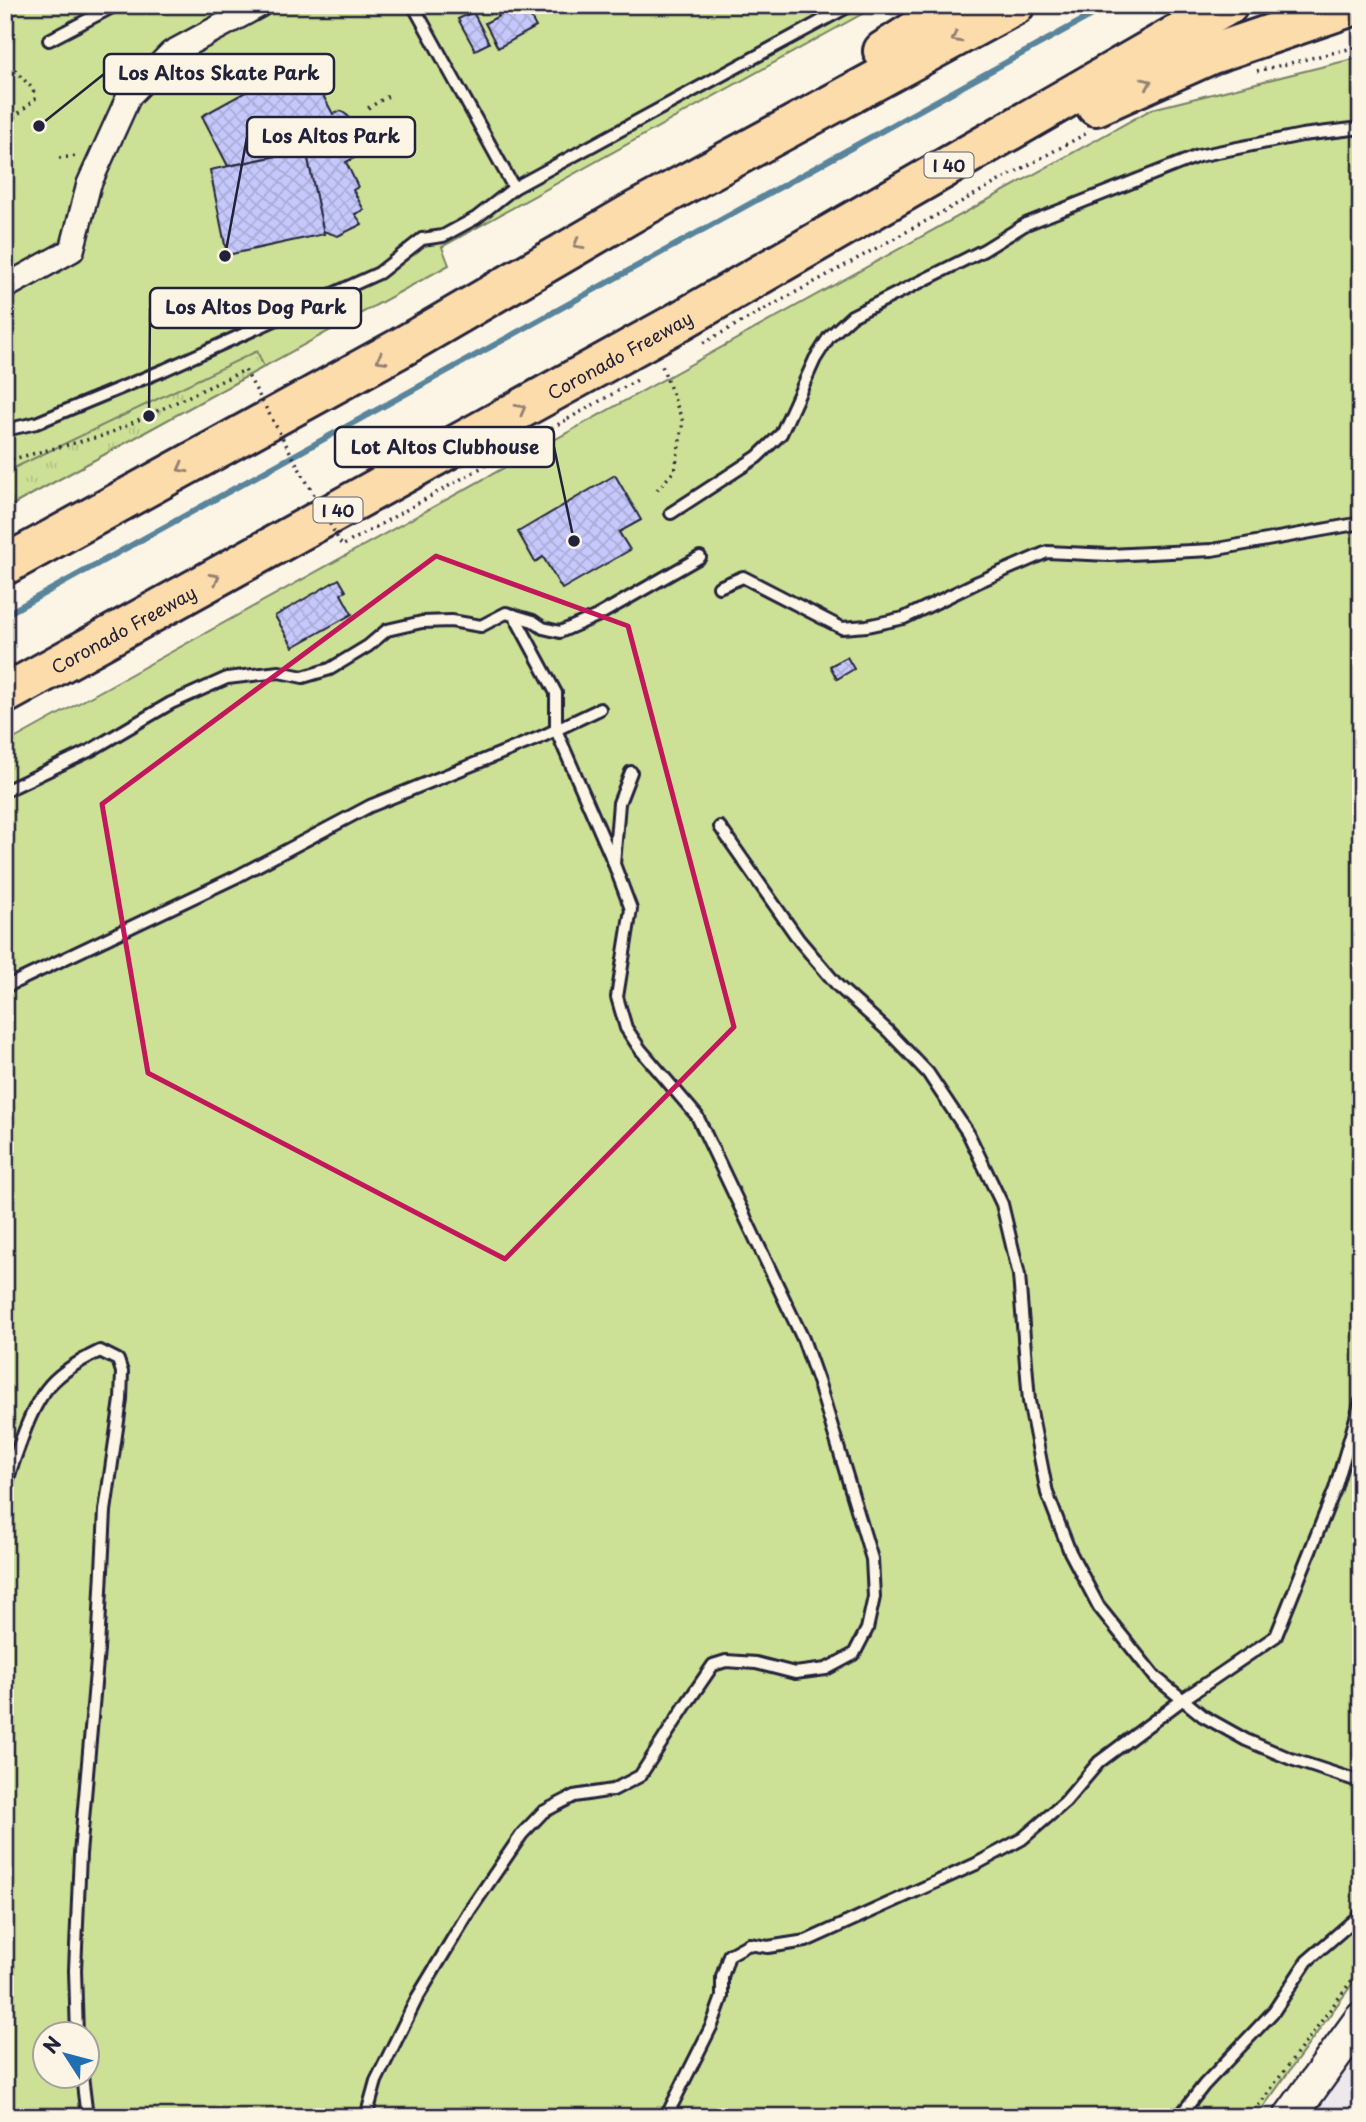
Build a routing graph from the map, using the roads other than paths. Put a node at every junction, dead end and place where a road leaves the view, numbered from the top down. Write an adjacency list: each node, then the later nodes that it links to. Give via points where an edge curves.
1 (116, 5): 9 (lane)
2 (260, 5): 13 (street, via 171,53 129,96 89,184 72,250)
3 (413, 5): 11 (lane)
4 (851, 5): 11 (lane)
5 (955, 5): 12 (highway)
6 (1016, 5): 12 (highway, one-way to 12)
7 (1228, 5): 14 (highway, Coronado Freeway / I 40)
8 (1356, 5): 14 (highway, one-way to 8, via 1099,104 1212,54)
9 (49, 40)
10 (1361, 128): 16 (lane, via 1198,156 1026,225 852,316 829,337 815,359 781,434 757,457)
11 (514, 188): 15 (lane, via 476,218 443,236 422,239 379,273 176,365 36,423)
12 (637, 210): 19 (highway, one-way to 19, via 400,348)
13 (5, 287)
14 (684, 336): 22 (highway, Coronado Freeway / I 40, one-way to 14)
15 (5, 430)
16 (671, 513)
17 (1361, 523): 20 (lane, via 1212,550 1109,555 1047,552 904,618 867,626 842,628 743,577)
18 (700, 558): 21 (lane, via 561,632)
19 (5, 565)
20 (719, 587)
21 (514, 615): 24 (lane, via 556,693); 26 (lane, via 506,612 481,626 422,622 387,630 330,669 303,677 279,672 226,678)
22 (5, 694)
23 (600, 709): 24 (lane)
24 (556, 730): 28 (lane); 29 (lane, via 370,806 236,877)
25 (631, 772): 28 (lane, via 619,803)
26 (5, 791)
27 (720, 827): 32 (lane, via 799,940 838,986 928,1073 968,1133 1002,1204 1019,1275 1029,1401 1047,1493 1070,1552 1099,1607 1155,1678)
28 (614, 864): 39 (lane, via 631,909 617,997 625,1028 697,1116 803,1339 872,1559 874,1597 855,1654 826,1670 795,1673 756,1663 713,1665 640,1776 613,1790 574,1796 543,1812 522,1834 470,1910 417,1998 376,2081)
29 (5, 987)
30 (1361, 1401): 32 (lane, via 1335,1489 1276,1636)
31 (5, 1490): 36 (lane, via 33,1407 46,1388 100,1351 118,1360 121,1400 104,1511 99,1649 80,1854)
32 (1182, 1700): 33 (lane, via 1246,1740); 40 (lane, via 1099,1762 1065,1802 1022,1839 806,1941 768,1947 749,1944 729,1955 712,2025)
33 (1361, 1783)
34 (1361, 1914): 41 (lane, via 1307,1961 1274,2011)
35 (1361, 2019): 42 (street)
36 (77, 2021)
37 (84, 2090): 38 (lane)
38 (87, 2117)
39 (366, 2117)
40 (666, 2117)
41 (1179, 2117)
42 (1290, 2117)

